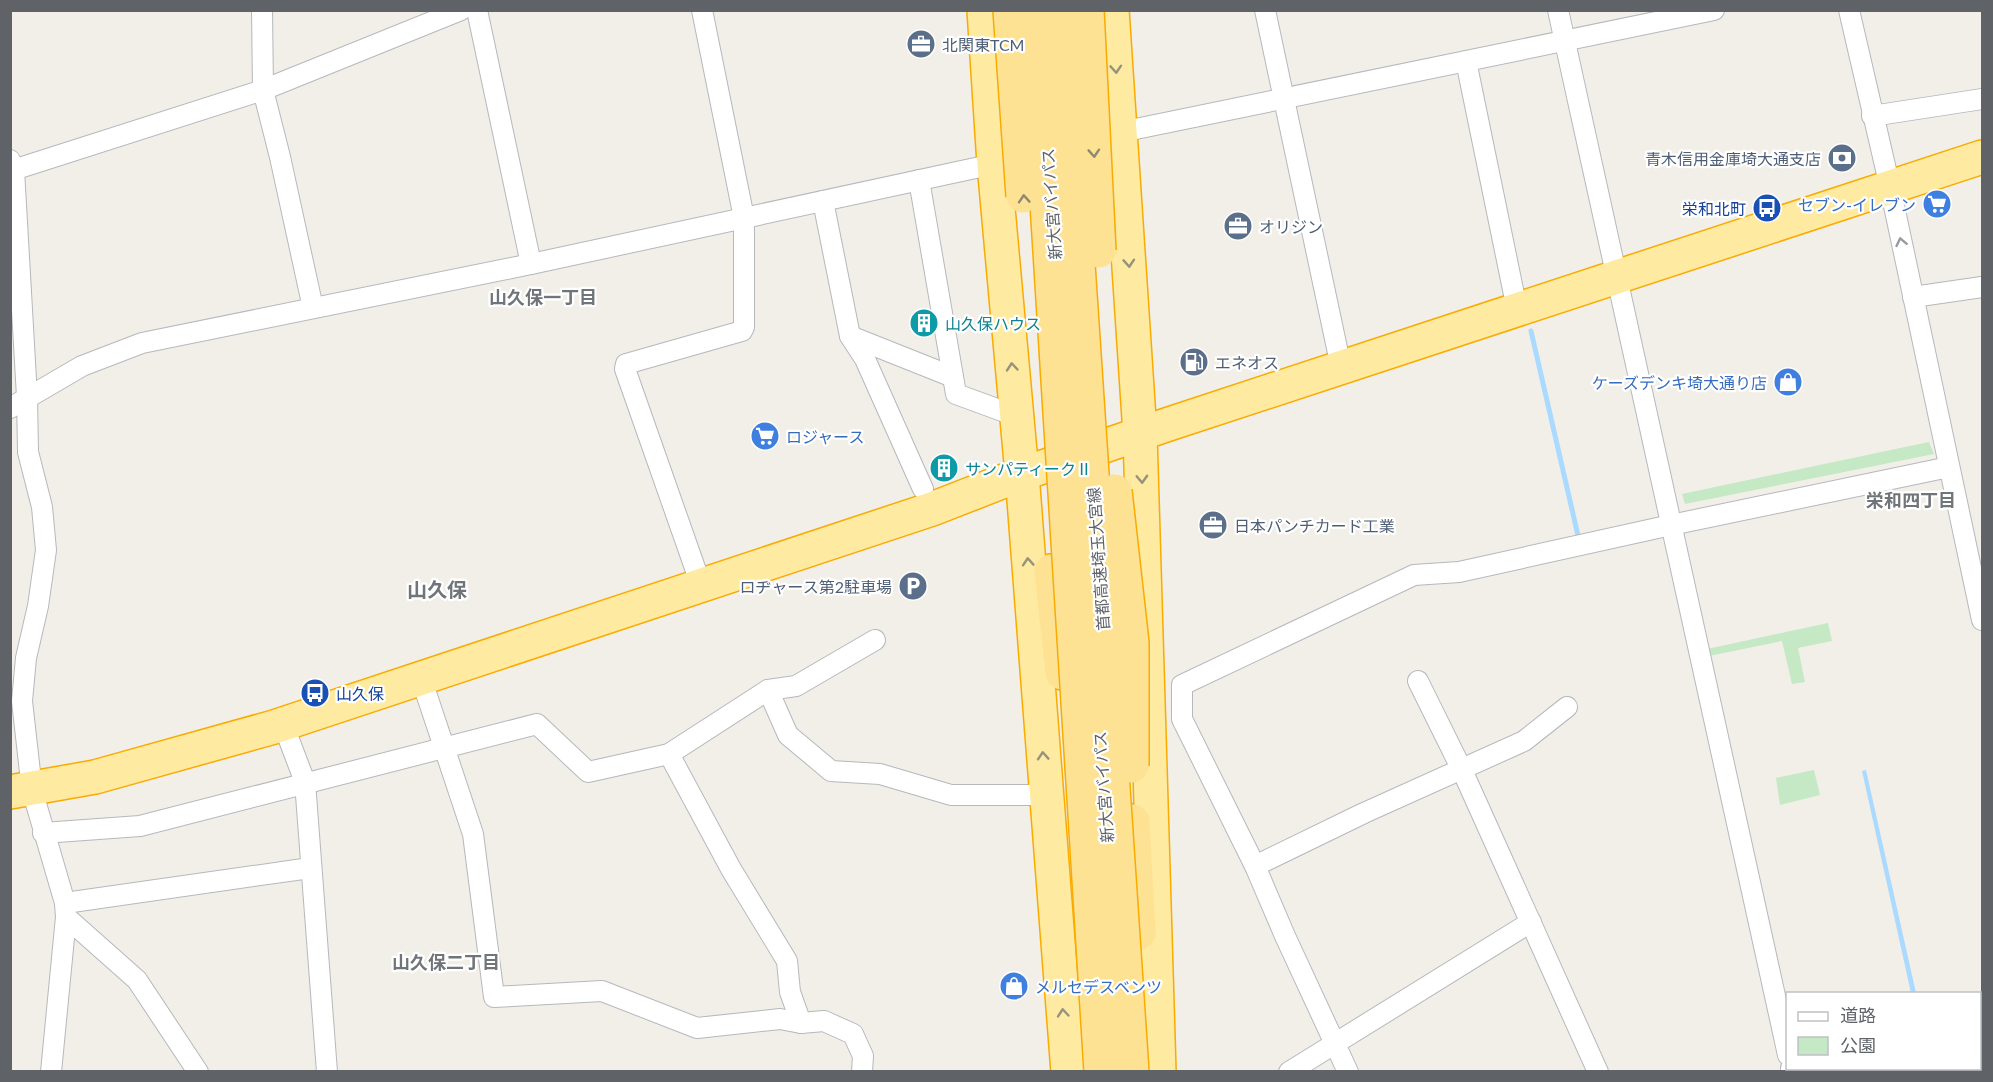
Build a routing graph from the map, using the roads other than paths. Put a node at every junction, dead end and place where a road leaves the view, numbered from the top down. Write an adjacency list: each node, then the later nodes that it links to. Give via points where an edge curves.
1 (262, 10): 18 (street)
2 (461, 10): 18 (street)
3 (477, 10): 30 (street)
4 (702, 10): 29 (street)
5 (984, 10): 24 (highway)
6 (1010, 10): 61 (highway, one-way to 6, bridge, via 1071,762 1041,473)
7 (1036, 10): 8 (highway, 新大宮バイパス, via 1072,397); 61 (highway, 首都高速埼玉大宮線, bridge)
8 (1055, 10)
9 (1061, 10): 77 (highway, 首都高速埼玉大宮線, bridge)
10 (1087, 10): 78 (highway, one-way to 78, bridge, via 1106,410 1132,643 1133,821)
11 (1112, 10): 22 (highway, one-way to 22)
12 (1265, 10): 19 (street)
13 (1558, 10): 16 (street)
14 (1714, 10): 16 (street)
15 (1849, 10): 21 (street)
16 (1565, 41): 17 (street); 31 (street)
17 (1466, 61): 19 (street); 35 (street)
18 (263, 90): 25 (street); 34 (street)
19 (1284, 98): 22 (street); 37 (street)
20 (1983, 99): 21 (street)
21 (1872, 116): 27 (street)
22 (1121, 132): 41 (highway, one-way to 41)
23 (1983, 157): 27 (highway)
24 (994, 164): 26 (street); 40 (highway, one-way to 24)
25 (12, 167): 39 (street)
26 (919, 180): 28 (street); 38 (street)
27 (1890, 187): 31 (highway); 33 (street, one-way to 27)
28 (822, 201): 29 (street); 36 (street)
29 (744, 218): 30 (street); 47 (street, via 742,331 626,364 625,369)
30 (531, 264): 34 (street)
31 (1617, 277): 35 (highway); 45 (street)
32 (1983, 287): 33 (street)
33 (1913, 297): 42 (street)
34 (313, 308): 39 (street, via 142,343 82,366)
35 (1517, 309): 37 (highway)
36 (850, 336): 38 (street); 44 (street, via 865,359)
37 (1341, 367): 41 (highway)
38 (952, 377): 40 (street, via 956,394)
39 (19, 403): 59 (street, via 42,507 46,550 26,658)
40 (1016, 416): 43 (highway)
41 (1140, 434): 43 (highway); 79 (highway, one-way to 79)
42 (1949, 467): 45 (street); 46 (street)
43 (1022, 474): 47 (highway); 60 (highway, one-way to 43)
44 (923, 489)
45 (1671, 525): 63 (street, via 1459,572 1414,575 1182,685 1182,719); 69 (street)
46 (1976, 557): 48 (street)
47 (701, 585): 50 (highway)
48 (1983, 620)
49 (875, 640): 52 (street, via 796,686)
50 (421, 678): 54 (highway); 55 (street)
51 (1418, 681): 57 (street)
52 (768, 690): 56 (street); 60 (street, via 788,735 831,771 880,774 951,795)
53 (1567, 707): 57 (street, via 1524,741)
54 (284, 724): 58 (street); 59 (highway, via 138,765)
55 (445, 746): 56 (street, via 537,724 588,772); 58 (street); 67 (street, via 473,834 494,997 602,991 697,1028 780,1019)
56 (669, 754): 67 (street, via 731,869 787,961 790,992)
57 (1462, 770): 63 (street); 66 (street)
58 (305, 782): 62 (street, via 140,826); 64 (street)
59 (21, 791): 62 (street)
60 (1046, 795): 74 (highway, one-way to 60)
61 (1086, 820): 75 (highway, 首都高速埼玉大宮線, bridge)
62 (43, 833): 65 (street)
63 (1255, 866): 68 (street)
64 (310, 868): 65 (street); 72 (street)
65 (65, 910): 70 (street); 71 (street, via 137,980)
66 (1531, 922): 68 (street); 82 (street)
67 (801, 1023): 73 (street, via 824,1020 853,1034 863,1056)
68 (1334, 1042): 80 (street); 81 (street)
69 (1786, 1046)
70 (51, 1071)
71 (198, 1071)
72 (327, 1071)
73 (862, 1071)
74 (1068, 1071)
75 (1102, 1071): 76 (highway, 新大宮バイパス, via 1079,503)
76 (1128, 1071)
77 (1132, 1071)
78 (1146, 1071)
79 (1159, 1071)
80 (1289, 1071)
81 (1348, 1071)
82 (1598, 1071)

